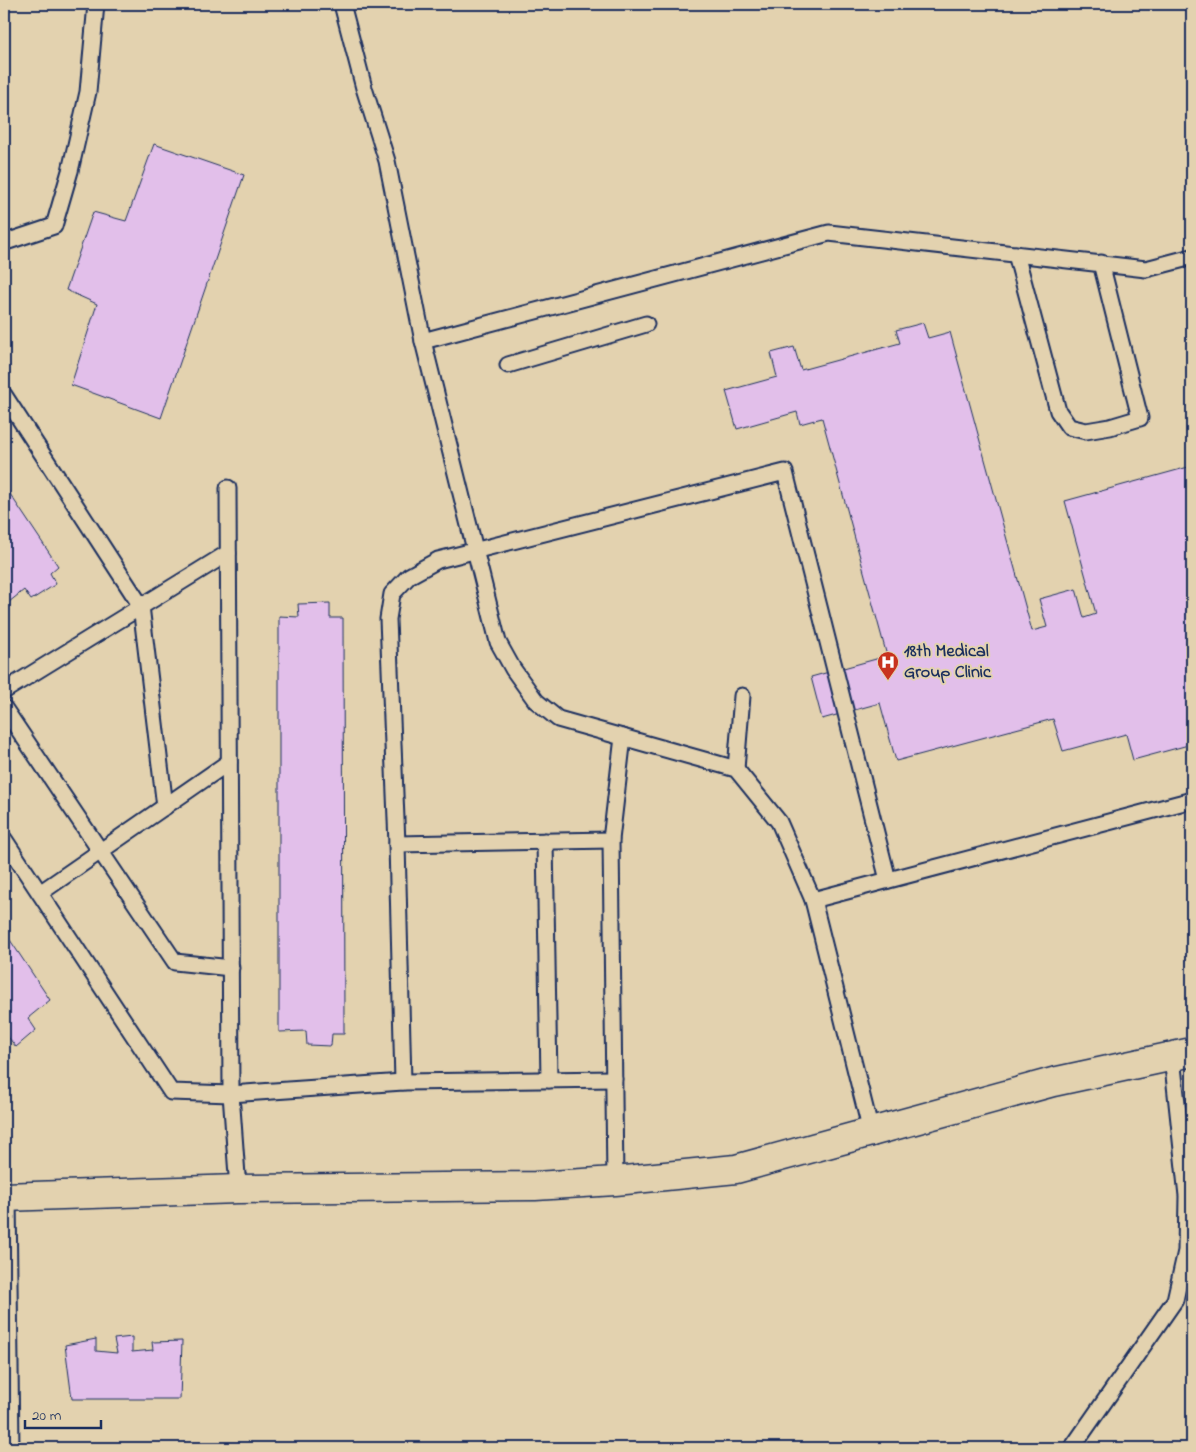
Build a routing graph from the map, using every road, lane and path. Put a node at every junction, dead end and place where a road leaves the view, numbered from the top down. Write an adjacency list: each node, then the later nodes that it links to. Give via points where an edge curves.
1 (96, 4): 3 (lane, via 88,92 54,226)
2 (342, 4): 8 (lane, via 387,161)
3 (4, 240)
4 (1016, 254): 6 (lane); 6 (lane, via 1058,411 1069,427 1086,431 1140,418); 8 (lane, via 829,233)
5 (1192, 257): 6 (lane, via 1146,269)
6 (1101, 264)
7 (646, 324): 9 (lane)
8 (423, 341): 12 (lane)
9 (508, 364)
10 (4, 395): 14 (lane)
11 (228, 488): 13 (lane)
12 (476, 551): 18 (lane, via 498,642 536,701 558,719); 26 (lane, via 438,560 409,576 392,594 388,619); 28 (lane, via 785,472)
13 (228, 553): 14 (lane); 19 (lane)
14 (141, 606): 15 (lane); 22 (lane)
15 (4, 691)
16 (742, 696): 20 (lane)
17 (4, 708): 27 (lane)
18 (623, 737): 20 (lane); 24 (lane)
19 (229, 762): 22 (lane); 31 (lane)
20 (736, 769): 30 (lane, via 778,822)
21 (1192, 800): 28 (lane)
22 (164, 807): 27 (lane)
23 (4, 839): 29 (lane)
24 (611, 840): 25 (lane); 33 (lane)
25 (545, 841): 26 (lane); 34 (lane)
26 (397, 844): 35 (lane)
27 (101, 851): 29 (lane); 31 (lane, via 175,962)
28 (888, 880): 30 (lane)
29 (40, 893): 36 (lane, via 171,1092)
30 (813, 900): 37 (lane)
31 (231, 968): 36 (lane)
32 (1182, 1054): 37 (street, via 1052,1082); 42 (lane, via 1186,1250 1174,1300)
33 (614, 1079): 34 (lane); 38 (lane)
34 (550, 1080): 35 (lane)
35 (403, 1082): 36 (lane)
36 (231, 1094): 39 (lane)
37 (871, 1132): 38 (street, via 736,1170)
38 (615, 1181): 39 (street, via 535,1186)
39 (238, 1189): 40 (street)
40 (6, 1197): 41 (lane)
41 (11, 1448)
42 (1072, 1448)

